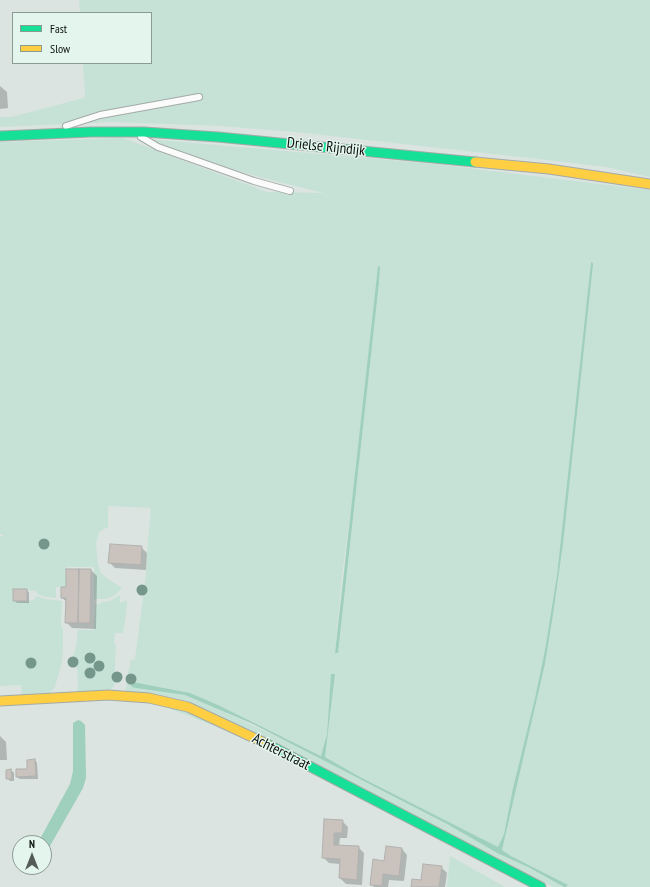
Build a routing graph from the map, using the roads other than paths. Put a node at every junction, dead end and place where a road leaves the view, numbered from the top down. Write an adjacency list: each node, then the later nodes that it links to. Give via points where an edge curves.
1 (199, 97): 3 (lane, via 100,115)
2 (130, 132): 3 (street, Drielse Rijndijk); 5 (street, Drielse Rijndijk, via 218,137 548,169); 6 (lane, via 158,147)
3 (40, 134): 4 (street, Drielse Rijndijk)
4 (0, 136)
5 (650, 184)
6 (290, 191)
7 (0, 701): 8 (street, Achterstraat, via 108,695 149,698 188,706)
8 (541, 887)

